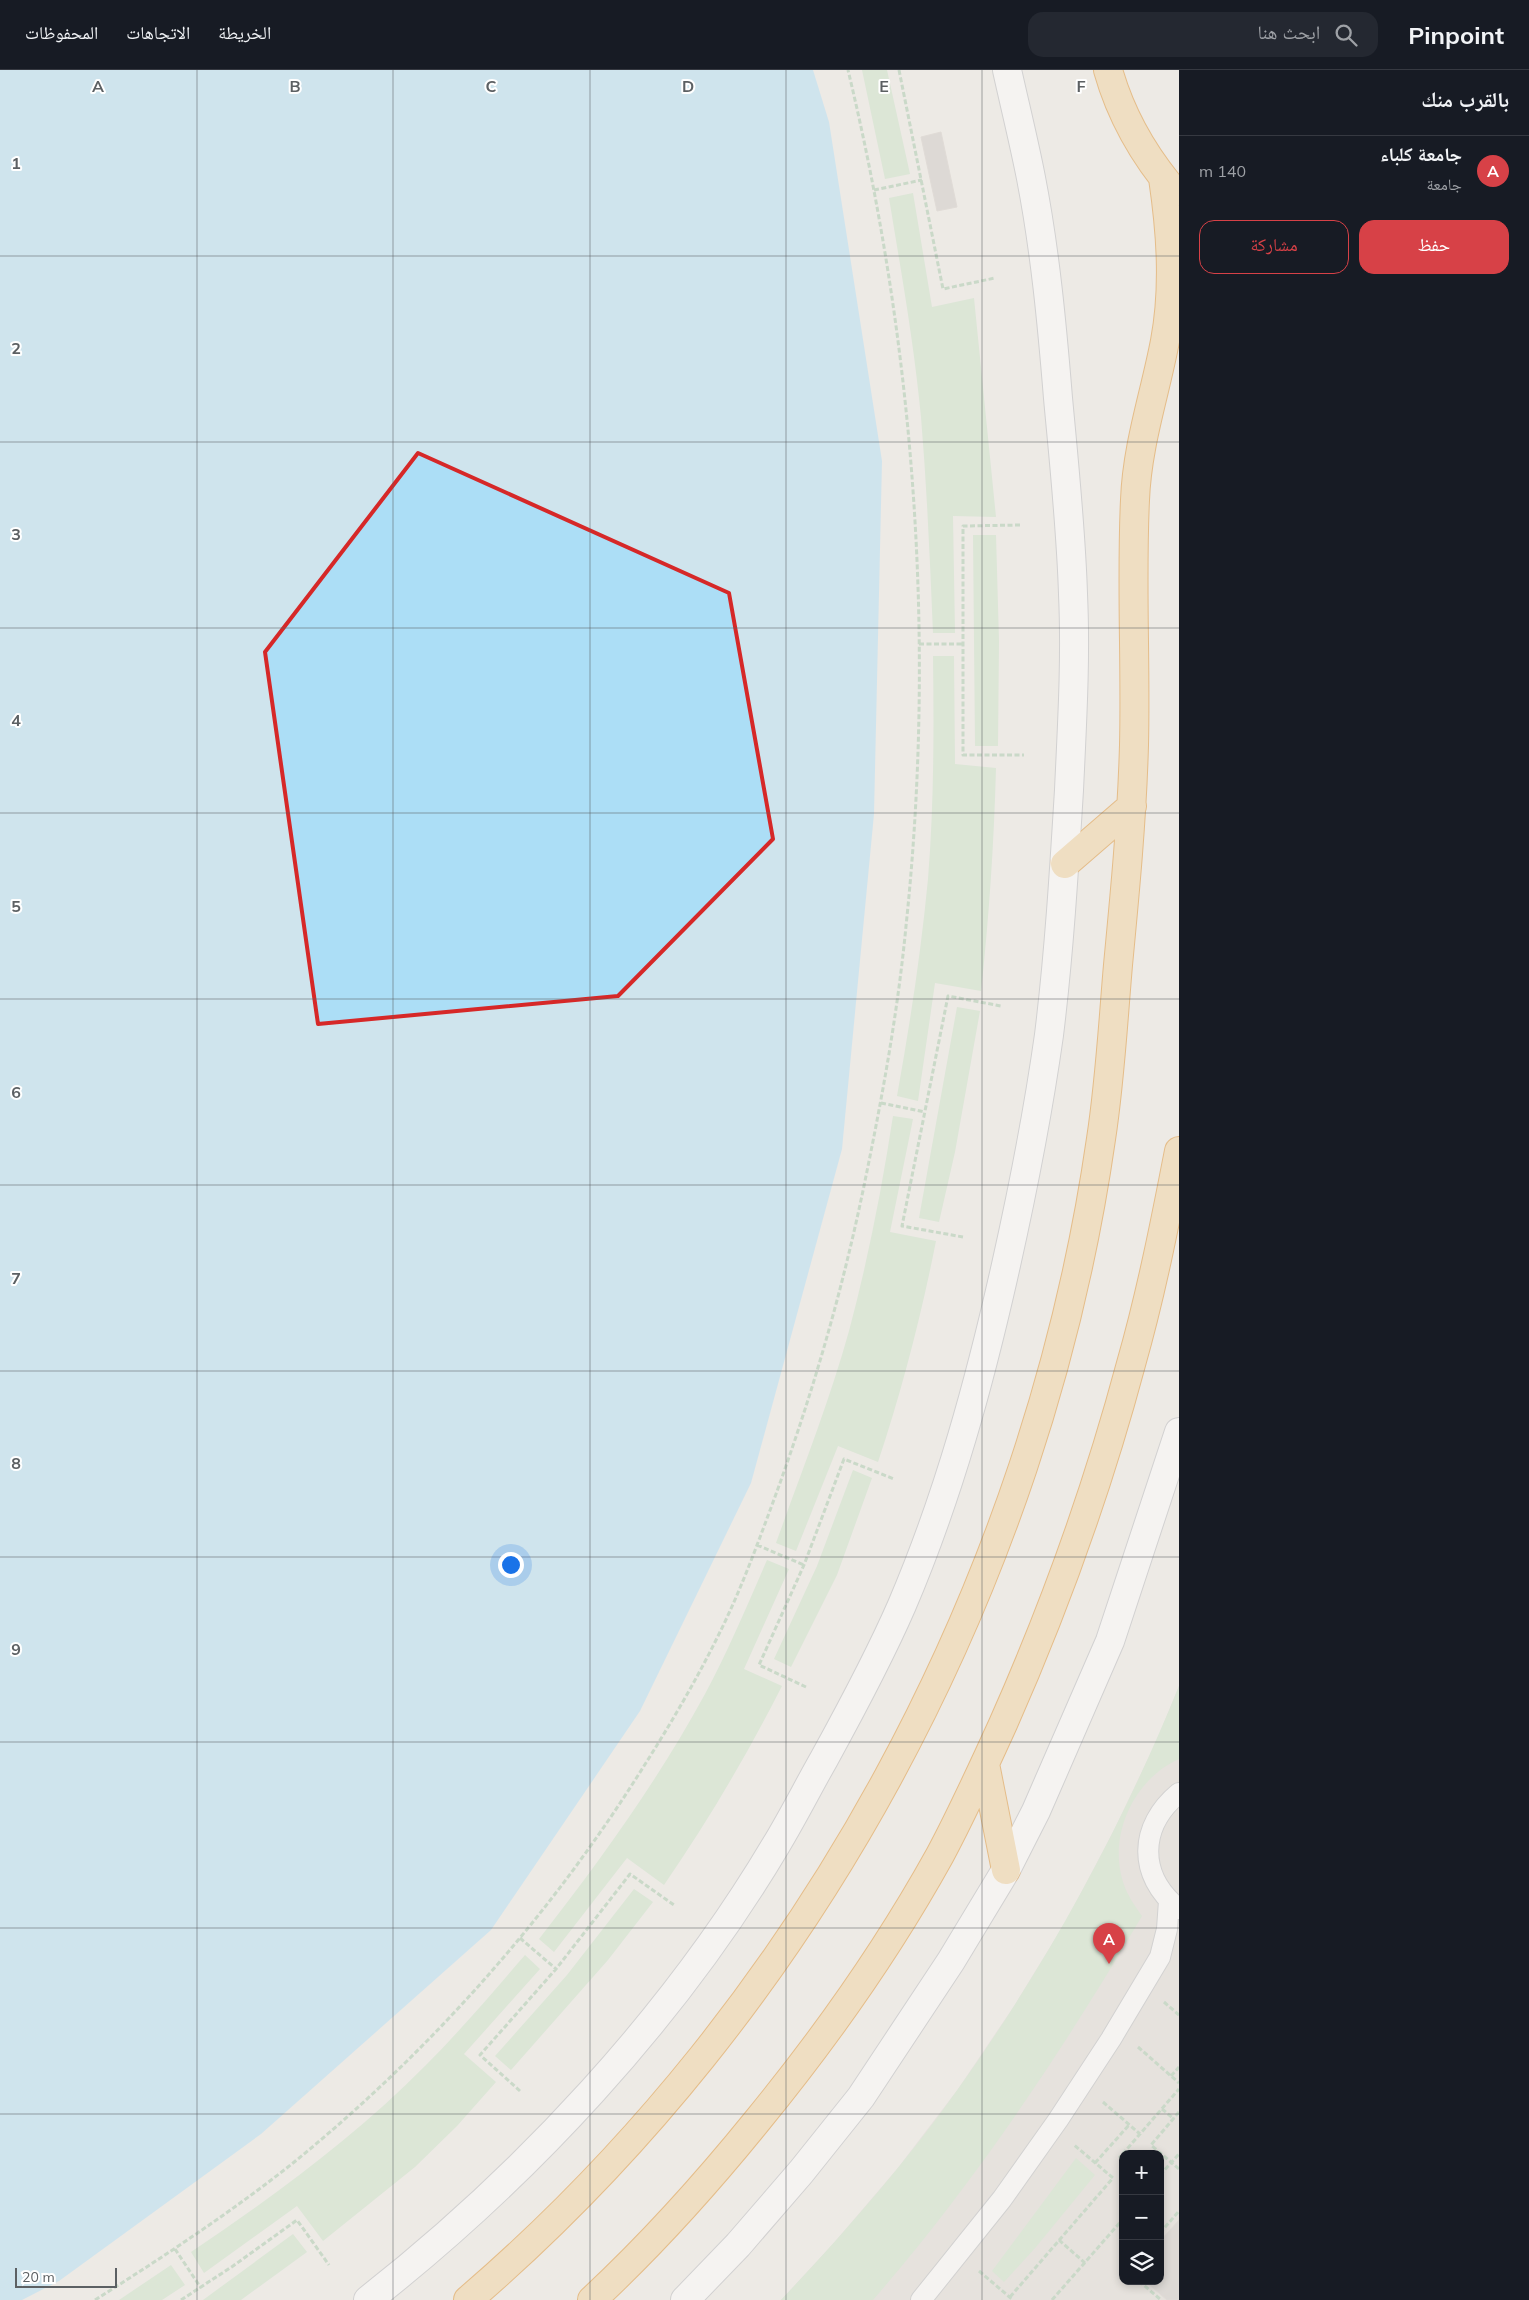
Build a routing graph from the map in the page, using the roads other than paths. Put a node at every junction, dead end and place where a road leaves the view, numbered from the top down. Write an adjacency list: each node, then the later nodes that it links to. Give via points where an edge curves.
1 (1007, 70): 5 (street, via 1032,181 1043,257 1074,596 1074,685)
2 (1108, 70): 3 (highway, via 1127,122 1143,151)
3 (1171, 188): 4 (highway, via 1170,296 1166,336 1140,448 1135,499)
4 (1132, 806): 5 (highway); 15 (highway, via 1112,1054 1086,1228 1067,1315 1018,1484 952,1648 872,1806 827,1881 731,2019 612,2161 550,2225)
5 (1065, 864): 14 (street, via 1058,951 1037,1113 993,1321 971,1408 936,1519 866,1683 775,1847 688,1973 641,2033 579,2105 514,2172 445,2236)
6 (1179, 1151): 8 (highway, via 1137,1343 1101,1468 1066,1572)
7 (1179, 1432): 10 (street, via 1110,1641 1036,1811)
8 (985, 1764): 10 (highway); 16 (highway, via 940,1854 842,2011 727,2158 666,2227)
9 (1179, 1793): 11 (lane, via 1156,1818 1148,1853 1158,1887)
10 (1006, 1870): 17 (street, via 861,2097 795,2180)
11 (1174, 1905): 13 (lane)
12 (1179, 1940): 13 (lane)
13 (1160, 1957): 18 (lane, via 1058,2120 1002,2199)
14 (368, 2300)
15 (468, 2300)
16 (592, 2300)
17 (685, 2300)
18 (921, 2300)

